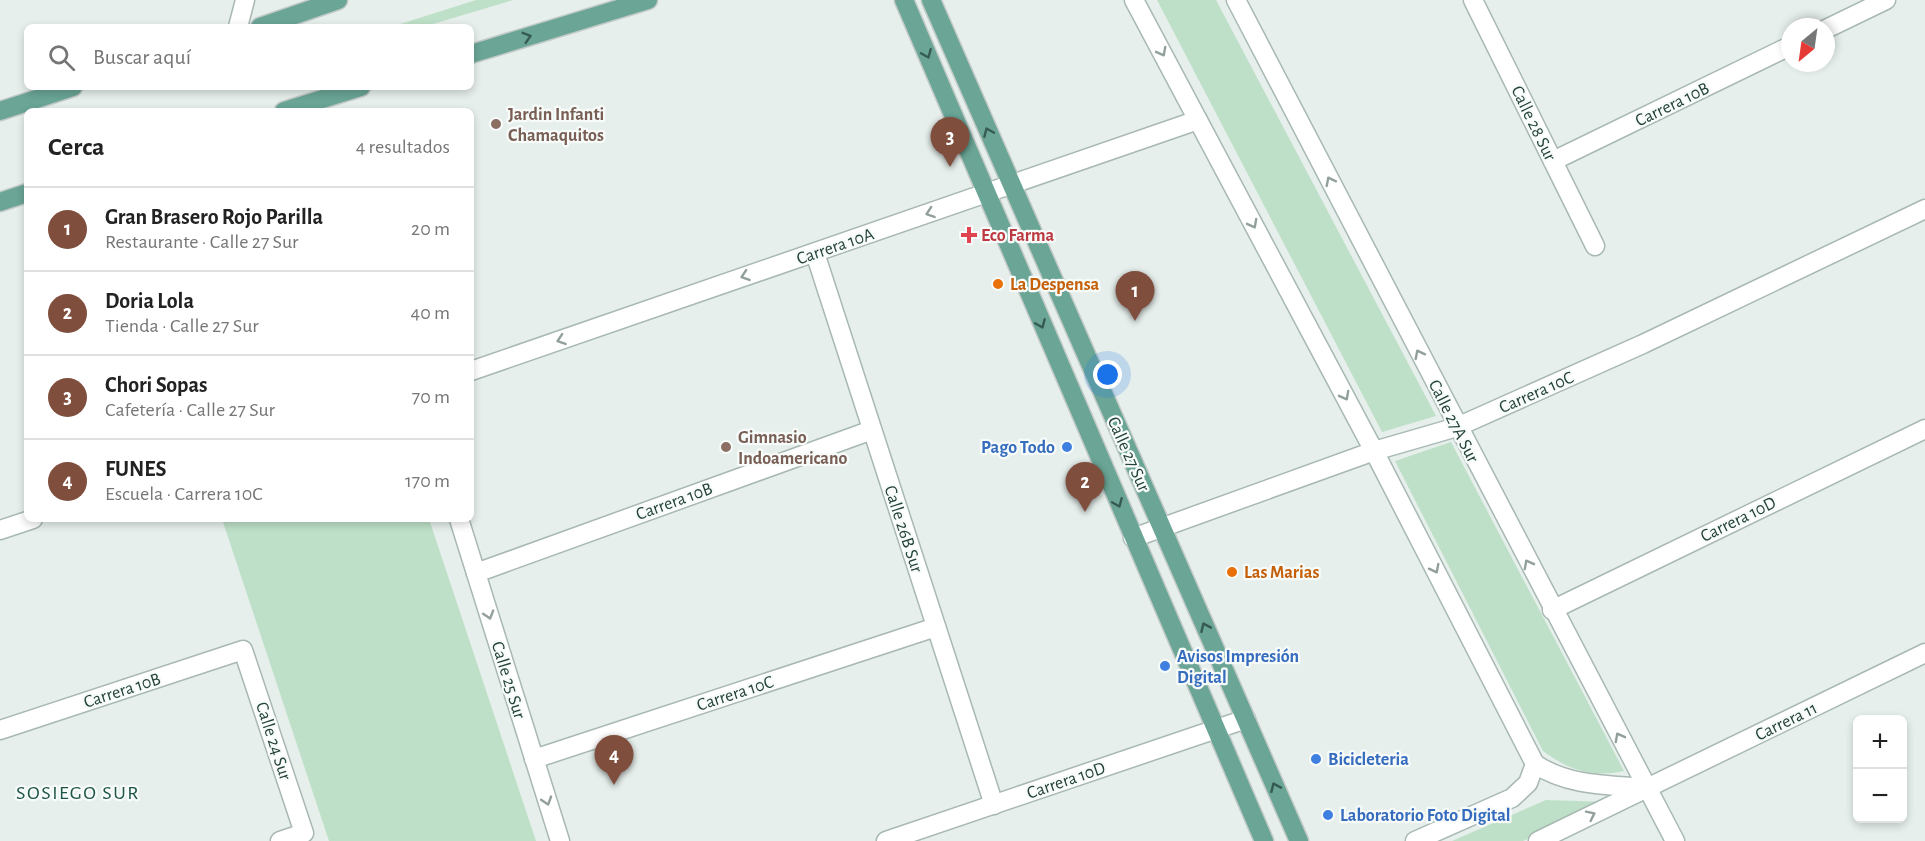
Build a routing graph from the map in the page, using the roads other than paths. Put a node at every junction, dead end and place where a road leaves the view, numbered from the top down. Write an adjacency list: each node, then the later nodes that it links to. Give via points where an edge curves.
1 (245, 0): 11 (street)
2 (338, 0): 10 (main road)
3 (648, 0): 15 (main road, one-way to 3)
4 (904, 0): 25 (main road, Calle 27 Sur, one-way to 25)
5 (931, 0): 23 (main road, Calle 27 Sur, one-way to 5)
6 (1134, 0): 21 (street, one-way to 21)
7 (1236, 0): 31 (street, Calle 27A Sur, one-way to 7)
8 (1473, 0): 22 (street, Calle 28 Sur)
9 (1886, 0): 13 (street)
10 (314, 3): 12 (main road)
11 (239, 24)
12 (267, 24)
13 (1835, 25)
14 (1781, 50): 22 (street, Carrera 10B)
15 (474, 53)
16 (62, 90): 19 (main road)
17 (355, 90): 18 (main road)
18 (328, 104): 20 (main road)
19 (1, 106)
20 (303, 108)
21 (1198, 120): 23 (street, Carrera 10A); 34 (street, one-way to 34)
22 (1553, 161): 28 (street, Calle 28 Sur)
23 (1011, 185): 25 (street, Carrera 10A); 37 (main road, Calle 27 Sur)
24 (24, 194): 26 (main road)
25 (985, 194): 29 (street, Carrera 10A, one-way to 29); 39 (main road, Calle 27 Sur, one-way to 39)
26 (0, 202)
27 (1925, 209): 31 (street, Carrera 10C, via 1643,344)
28 (1595, 246)
29 (815, 253): 30 (street, Carrera 10A, one-way to 30); 33 (street, Calle 26B Sur)
30 (474, 370)
31 (1457, 427): 34 (street, Carrera 10C); 41 (street, Calle 27A Sur, one-way to 31)
32 (1925, 429): 41 (street, Carrera 10D)
33 (872, 430): 40 (street, Carrera 10B); 42 (street, Calle 26B Sur)
34 (1374, 451): 37 (street, Carrera 10C); 49 (street, one-way to 49)
35 (24, 522): 38 (street)
36 (460, 522): 40 (street, Calle 25 Sur)
37 (1161, 527): 39 (street, Carrera 10C); 45 (main road, Calle 27 Sur, one-way to 37)
38 (0, 530)
39 (1133, 538): 46 (main road, Calle 27 Sur)
40 (476, 573): 48 (street, Calle 25 Sur, one-way to 48)
41 (1552, 610): 50 (street, Calle 27A Sur, one-way to 41)
42 (936, 627): 48 (street, Carrera 10C); 51 (street, Calle 26B Sur)
43 (243, 650): 47 (street, Carrera 10B); 52 (street, Calle 24 Sur, via 304,833)
44 (1925, 653): 50 (street, Carrera 11)
45 (1245, 719): 46 (street, Carrera 10D); 56 (main road, Calle 27 Sur, one-way to 45)
46 (1216, 729): 51 (street, Carrera 10D); 55 (main road, Calle 27 Sur)
47 (0, 730)
48 (534, 759): 53 (street, Calle 25 Sur, one-way to 53)
49 (1535, 764): 50 (street, via 1581,783); 57 (street, via 1528,783 1512,798)
50 (1646, 789): 58 (street, Carrera 11, one-way to 50); 59 (street, Calle 27A Sur)
51 (994, 805): 54 (street, Carrera 10D)
52 (280, 841)
53 (560, 841)
54 (886, 841)
55 (1264, 841)
56 (1299, 841)
57 (1415, 841)
58 (1538, 841)
59 (1675, 841)

